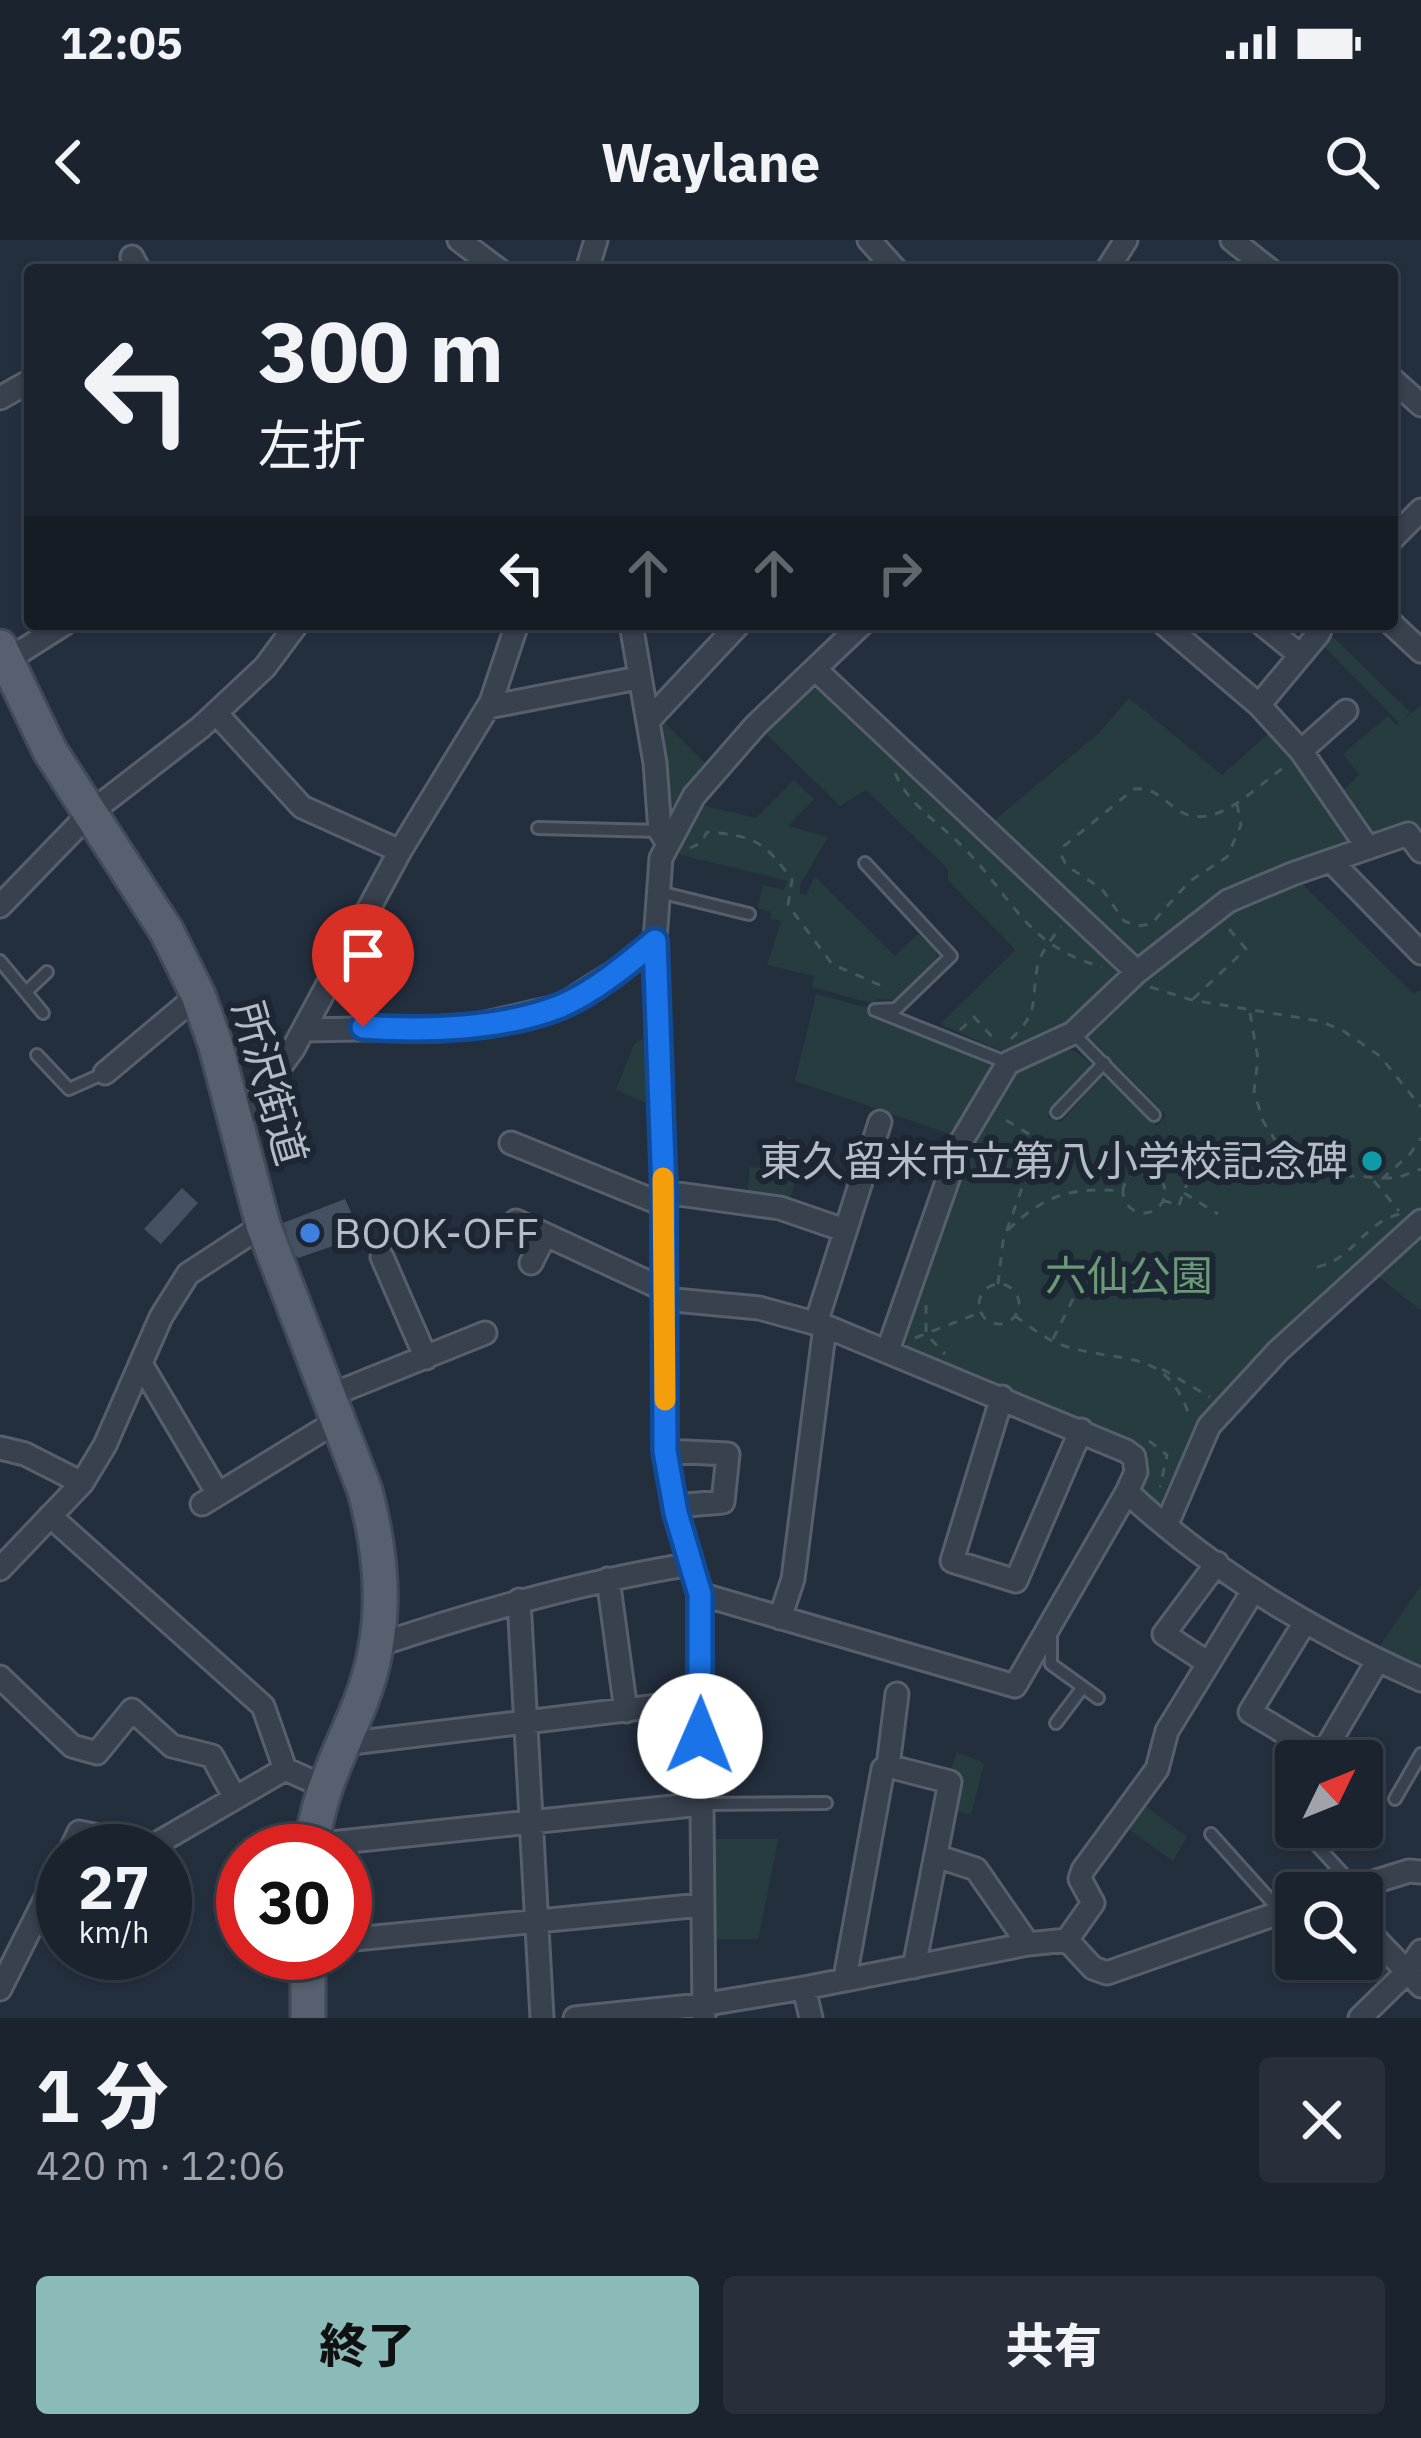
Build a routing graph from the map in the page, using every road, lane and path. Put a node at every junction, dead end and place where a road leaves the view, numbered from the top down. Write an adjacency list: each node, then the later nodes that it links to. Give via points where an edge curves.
1 (459, 240): 4 (street)
2 (869, 240): 5 (street)
3 (1232, 240): 6 (street)
4 (492, 264)
5 (891, 264)
6 (1262, 264)
7 (1421, 509): 8 (street)
8 (1398, 533)
9 (52, 630): 21 (street)
10 (293, 630): 27 (street)
11 (516, 630): 25 (street)
12 (632, 630): 23 (street)
13 (734, 630): 28 (street)
14 (856, 630): 22 (street)
15 (1170, 630): 24 (street)
16 (1269, 630): 20 (street)
17 (1318, 630): 20 (street)
18 (1398, 630): 19 (street)
19 (1421, 651)
20 (1300, 655): 24 (street)
21 (2, 656): 32 (main road, 所沢街道)
22 (814, 669): 29 (street); 34 (street)
23 (638, 678): 25 (street); 28 (street)
24 (1258, 705): 30 (street)
25 (488, 707): 36 (street)
26 (1346, 711): 30 (street)
27 (216, 713): 32 (street); 36 (street, via 302,807)
28 (648, 721): 34 (street)
29 (896, 746): 42 (street); 46 (path, via 889,753 904,792)
30 (1302, 753): 31 (path); 35 (street)
31 (1237, 804): 31 (path, via 1233,850 1190,880 1151,924 1124,921 1102,889 1062,857 1064,846 1134,789 1154,791 1187,816)
32 (90, 813): 41 (street); 52 (main road, 所沢街道)
33 (538, 828): 34 (lane)
34 (664, 836): 40 (street); 54 (path, via 691,848 707,832 745,835 769,848 792,880 788,905 832,964 882,986)
35 (1368, 848): 37 (street, via 1408,835); 38 (street)
36 (400, 851): 57 (street)
37 (1421, 851)
38 (1331, 861): 47 (street); 50 (street, via 1228,901)
39 (865, 863): 54 (lane, via 951,956)
40 (658, 892): 43 (lane); 45 (street)
41 (0, 906)
42 (1072, 912): 46 (path); 50 (street)
43 (749, 914)
44 (1233, 934): 53 (path, via 1246,949)
45 (655, 941): 57 (street, via 561,1006 468,1027); 78 (street)
46 (1049, 943): 50 (path); 61 (path, via 1031,1016)
47 (1421, 952)
48 (0, 961): 51 (lane)
49 (47, 972): 51 (lane)
50 (1134, 975): 53 (path); 58 (street)
51 (26, 992): 56 (lane)
52 (198, 995): 63 (street); 68 (main road, 所沢街道)
53 (1192, 1000): 55 (path)
54 (896, 1010): 59 (lane, via 875,1010)
55 (1249, 1012): 64 (path, via 1342,1030 1380,1056); 72 (path, via 1254,1090)
56 (43, 1013)
57 (304, 1030): 68 (street)
58 (1073, 1033): 61 (street); 62 (lane)
59 (950, 1040): 61 (lane); 61 (path, via 974,1017)
60 (37, 1055): 63 (lane, via 69,1089)
61 (1000, 1055): 100 (street)
62 (1104, 1063): 65 (lane); 66 (lane)
63 (105, 1073)
64 (1421, 1107)
65 (1057, 1112)
66 (1154, 1115)
67 (880, 1122): 84 (street)
68 (237, 1126): 83 (main road, 所沢街道)
69 (988, 1129): 85 (path, via 1000,1115 1039,1140)
70 (1421, 1138): 74 (path)
71 (512, 1143): 78 (street, via 547,1168)
72 (1287, 1160): 75 (path); 77 (path, via 1255,1147 1226,1147 1208,1157)
73 (1421, 1169): 74 (path)
74 (1383, 1178): 75 (path)
75 (1373, 1179): 82 (path)
76 (1123, 1192): 79 (path, via 1140,1212); 79 (path, via 1134,1174 1148,1172 1160,1179); 85 (path, via 1047,1198)
77 (1183, 1192): 79 (path, via 1179,1206); 80 (path)
78 (664, 1198): 84 (street, via 780,1208); 92 (street)
79 (1163, 1200)
80 (1218, 1214)
81 (516, 1221): 86 (street)
82 (1412, 1221): 90 (path, via 1374,1223 1345,1257); 106 (street)
83 (263, 1225): 102 (street, via 188,1274); 107 (main road, 所沢街道)
84 (844, 1229): 96 (street)
85 (1007, 1232): 91 (path)
86 (545, 1235): 88 (street); 92 (street)
87 (382, 1257): 101 (street)
88 (531, 1263)
89 (1090, 1265): 99 (path)
90 (1317, 1267)
91 (998, 1284): 94 (path, via 982,1294); 95 (path, via 1017,1294)
92 (664, 1295): 96 (street); 111 (street)
93 (926, 1300): 98 (path)
94 (980, 1312): 95 (path, via 995,1324); 98 (path)
95 (1016, 1316): 99 (path)
96 (821, 1325): 100 (street); 124 (street, via 793,1579)
97 (485, 1333): 101 (street)
98 (926, 1334): 100 (path); 103 (path)
99 (1052, 1340): 104 (path)
100 (888, 1350): 105 (street)
101 (426, 1358): 107 (street)
102 (141, 1364): 107 (street, via 210,1499); 112 (street)
103 (956, 1366)
104 (1160, 1368): 106 (path); 108 (path, via 1180,1388)
105 (1002, 1397): 109 (street); 109 (street, via 952,1561 1016,1581)
106 (1226, 1407): 116 (street, via 1209,1426)
107 (332, 1409): 127 (main road, 所沢街道, via 376,1535)
108 (1194, 1427)
109 (1082, 1430): 113 (street, via 1134,1456)
110 (0, 1448): 112 (street)
111 (665, 1451): 114 (street); 114 (street, via 728,1454 723,1502)
112 (82, 1483): 115 (street)
113 (1127, 1492): 116 (street); 126 (street)
114 (674, 1506): 118 (street)
115 (50, 1516): 119 (street); 142 (street, via 263,1706)
116 (1166, 1526): 117 (street)
117 (1216, 1563): 121 (street); 129 (street, via 1164,1634)
118 (692, 1564): 120 (street); 122 (street)
119 (0, 1569)
120 (608, 1579): 123 (street); 136 (street)
121 (1253, 1591): 125 (street); 129 (street)
122 (700, 1594): 124 (street); 135 (street)
123 (519, 1600): 127 (street); 137 (street)
124 (780, 1618): 126 (street, via 1016,1686)
125 (1305, 1622): 128 (street); 128 (street, via 1250,1712 1322,1755)
126 (1050, 1627): 132 (lane, via 1052,1664)
127 (378, 1645): 139 (main road, 所沢街道)
128 (1378, 1660): 131 (street)
129 (1208, 1663): 164 (street, via 1167,1731 1157,1769 1083,1870 1093,1903)
130 (0, 1677): 144 (street, via 72,1746 97,1753 132,1710 172,1746 212,1756)
131 (1421, 1680)
132 (1083, 1687): 134 (lane); 138 (lane)
133 (897, 1694): 141 (street)
134 (1098, 1698)
135 (699, 1701): 136 (street); 147 (street)
136 (626, 1711): 137 (street)
137 (526, 1724): 139 (street); 148 (street)
138 (1056, 1724)
139 (343, 1744): 143 (main road, 所沢街道)
140 (1421, 1754): 145 (lane)
141 (888, 1766): 154 (street, via 950,1782); 169 (street)
142 (285, 1769): 143 (street); 144 (street)
143 (325, 1787): 150 (main road, 所沢街道)
144 (235, 1798): 149 (street)
145 (1395, 1799)
146 (826, 1803): 147 (lane)
147 (701, 1804): 148 (street); 159 (street)
148 (531, 1823): 152 (street); 162 (street)
149 (190, 1824)
150 (317, 1824)
151 (1211, 1834): 158 (lane)
152 (372, 1841)
153 (1315, 1848): 155 (lane)
154 (936, 1856): 165 (street, via 976,1869); 168 (street)
155 (1333, 1872)
156 (1421, 1872): 157 (street)
157 (1383, 1879)
158 (1275, 1897)
159 (701, 1905): 162 (street); 174 (street)
160 (1275, 1915): 164 (street, via 1107,1973)
161 (36, 1918): 173 (street)
162 (536, 1920): 163 (street); 177 (street)
163 (372, 1937)
164 (1067, 1940): 165 (street)
165 (1028, 1944): 168 (street)
166 (1383, 1947): 170 (street)
167 (1421, 1951): 170 (street)
168 (914, 1966): 169 (street)
169 (845, 1978): 172 (street)
170 (1414, 1979): 175 (street)
171 (308, 1980): 176 (main road)
172 (804, 1988): 174 (street); 179 (street)
173 (0, 1989)
174 (702, 2012): 178 (street)
175 (1364, 2017)
176 (308, 2018)
177 (542, 2018)
178 (575, 2018)
179 (811, 2018)

